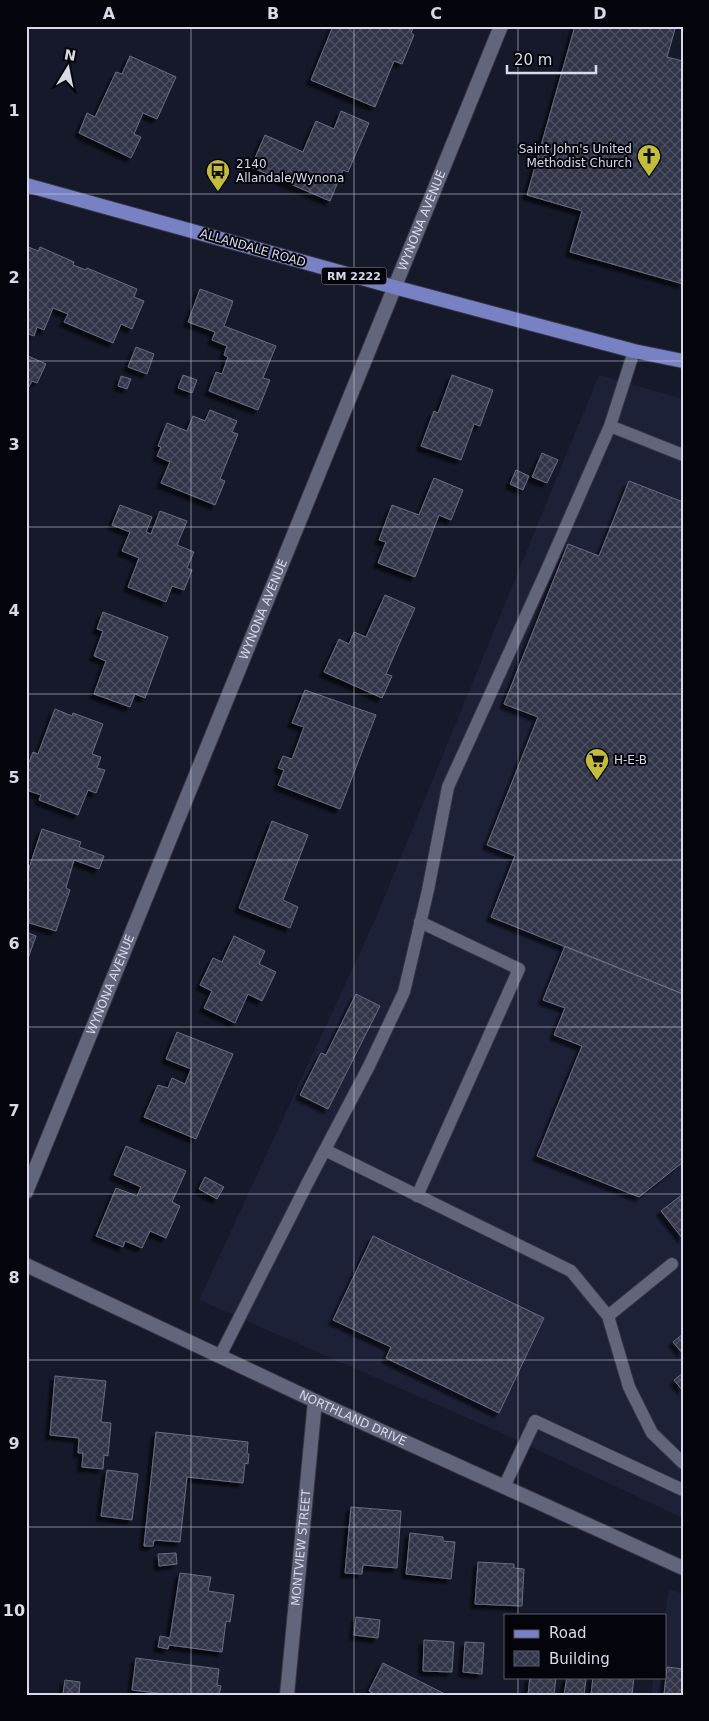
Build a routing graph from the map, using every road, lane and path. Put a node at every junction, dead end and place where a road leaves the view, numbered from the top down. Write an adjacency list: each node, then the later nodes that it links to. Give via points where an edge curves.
1 (501, 26): 3 (street, WYNONA AVENUE)
2 (26, 184): 3 (main road, ALLANDALE ROAD / RM 2222)
3 (394, 287): 4 (main road, ALLANDALE ROAD / RM 2222); 10 (street, WYNONA AVENUE)
4 (634, 351): 5 (main road, ALLANDALE ROAD / RM 2222); 6 (lane)
5 (683, 361)
6 (610, 426): 7 (lane); 8 (lane, via 448,787)
7 (683, 455)
8 (420, 922): 9 (lane, via 404,992); 11 (lane, via 519,969)
9 (325, 1150): 11 (lane); 15 (lane)
10 (26, 1192)
11 (417, 1196): 14 (lane, via 572,1271)
12 (672, 1264): 14 (lane)
13 (26, 1265): 15 (street, NORTHLAND DRIVE)
14 (608, 1316): 17 (lane, via 629,1387 652,1432)
15 (220, 1356): 16 (street, NORTHLAND DRIVE)
16 (315, 1401): 18 (street, NORTHLAND DRIVE); 21 (street, MONTVIEW STREET)
17 (683, 1463)
18 (504, 1487): 19 (lane, via 535,1421); 20 (street, NORTHLAND DRIVE)
19 (683, 1490)
20 (683, 1568)
21 (287, 1695)

